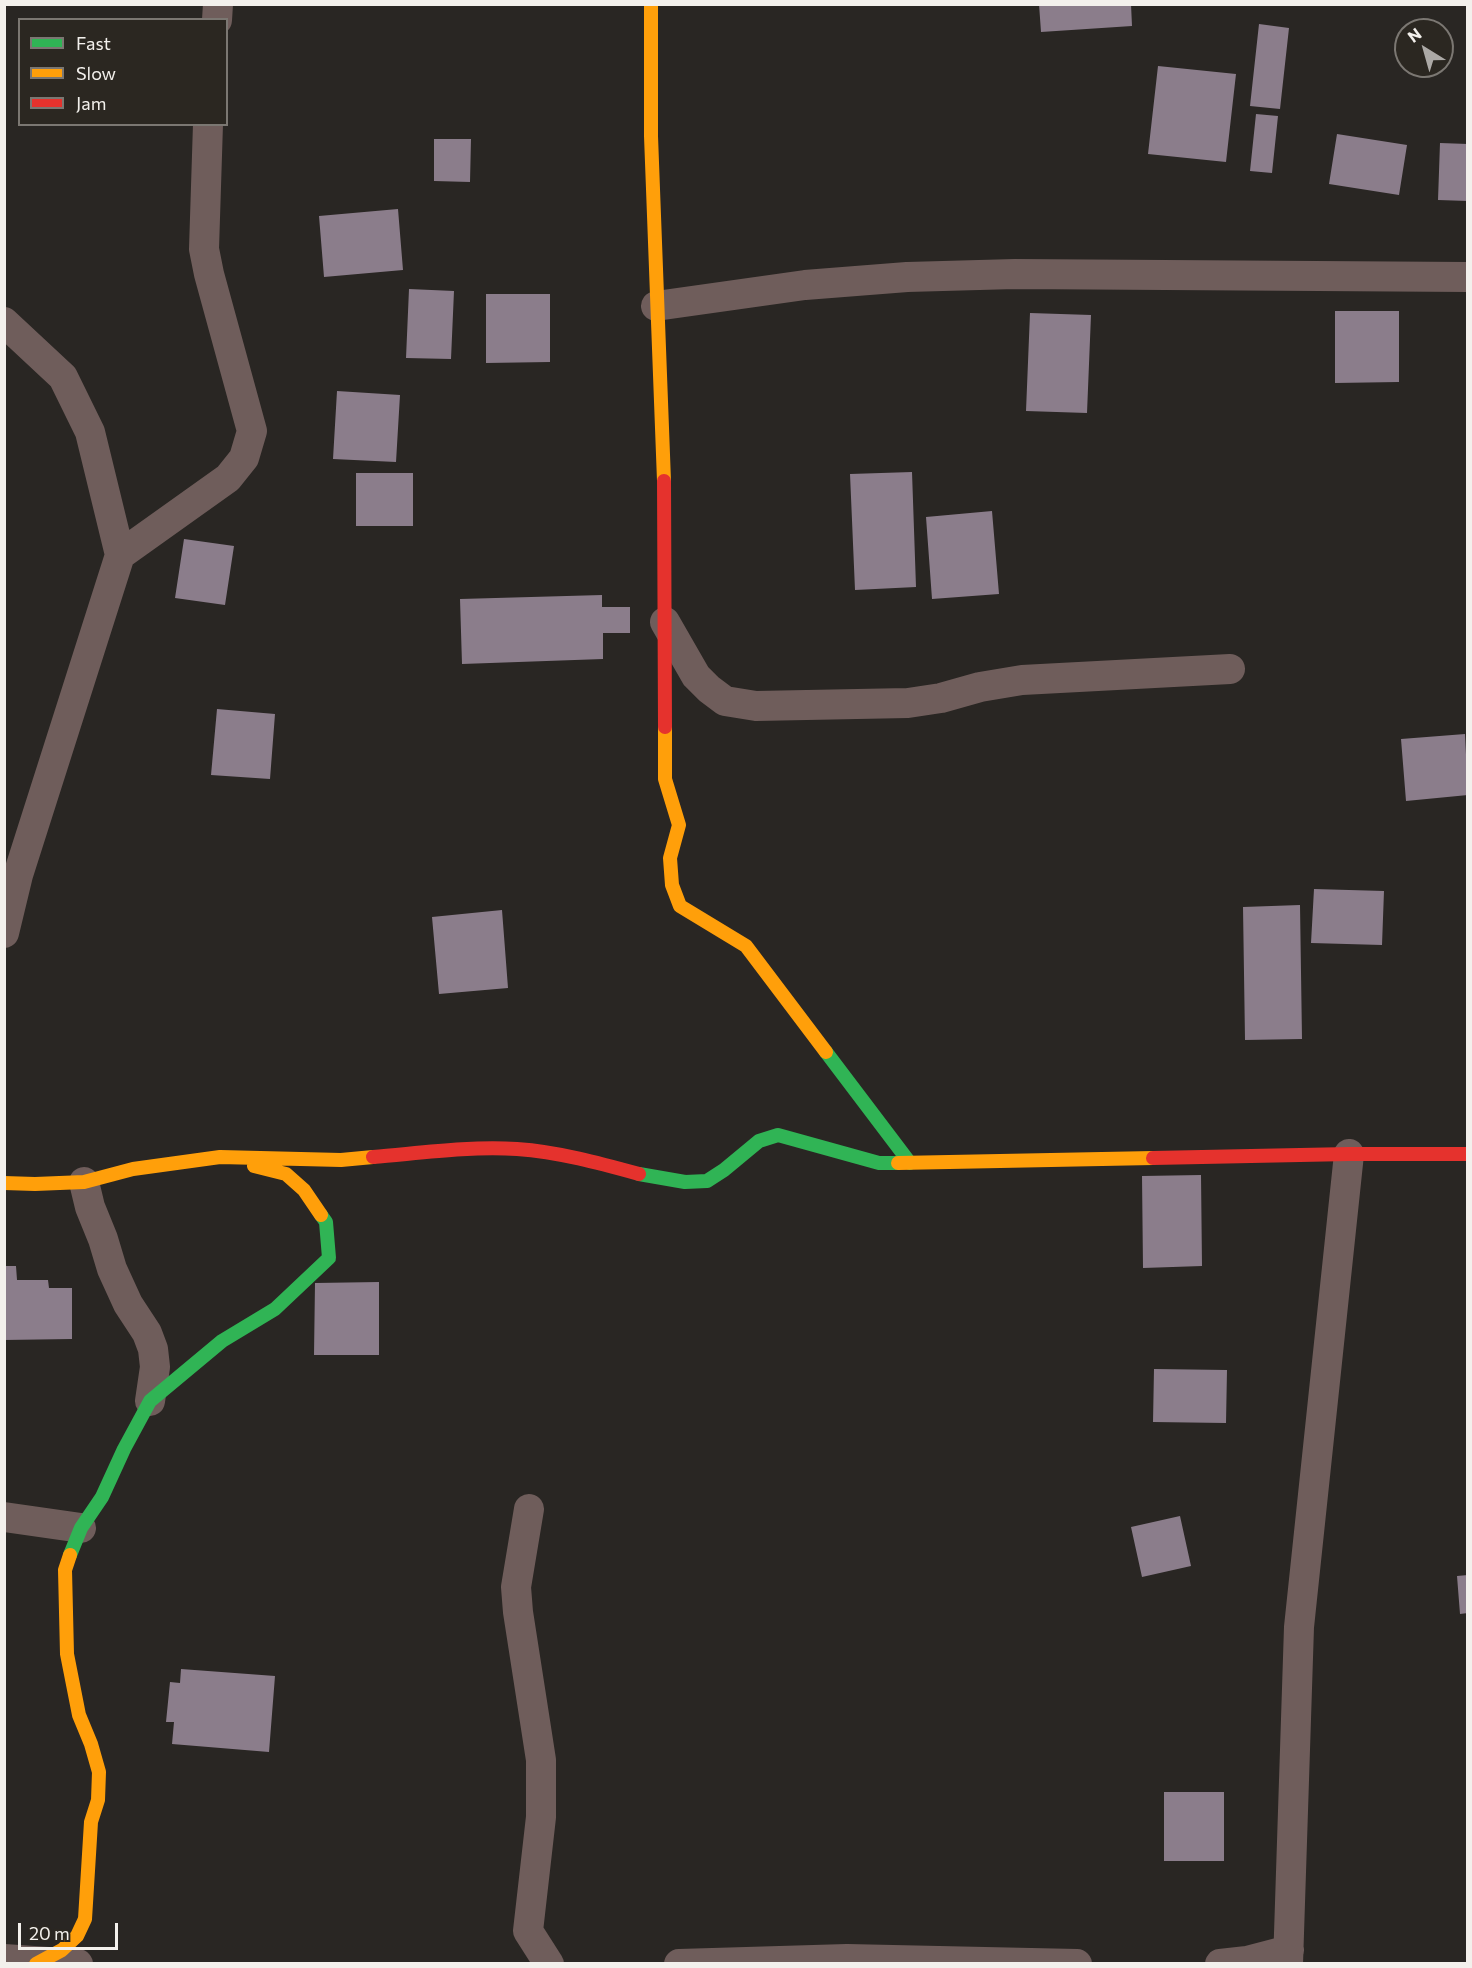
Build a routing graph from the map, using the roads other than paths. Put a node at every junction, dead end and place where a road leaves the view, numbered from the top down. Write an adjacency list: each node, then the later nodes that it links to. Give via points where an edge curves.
1 (651, 4): 4 (street)
2 (208, 126): 6 (street, via 204,249 252,431 244,458 228,478)
3 (1467, 277): 4 (street, via 907,277 805,285)
4 (656, 306): 7 (street, via 664,476)
5 (4, 322): 6 (street, via 63,377 90,432)
6 (120, 555): 9 (street)
7 (665, 622): 8 (street, via 696,676 709,689 725,701 756,706 908,704 1022,680); 14 (street, via 665,779 679,825 670,858 672,885 680,906 746,946)
8 (1230, 669)
9 (11, 874): 10 (street)
10 (4, 933)
11 (1349, 1154): 12 (street); 14 (street); 21 (street, via 1299,1626)
12 (1467, 1154)
13 (220, 1158): 14 (street, via 340,1160 459,1149 517,1149 576,1157 655,1179 685,1182 707,1181 759,1141 778,1135 879,1163); 15 (street, via 133,1169); 17 (street, via 286,1174 304,1190 326,1222 329,1258 275,1309 222,1341)
14 (910, 1163)
15 (84, 1182): 16 (street); 17 (street, via 112,1269 153,1349 155,1367)
16 (4, 1183)
17 (150, 1401): 20 (street, via 102,1497)
18 (529, 1509): 25 (street, via 516,1587 541,1760 541,1805 528,1931)
19 (4, 1517): 20 (street)
20 (81, 1528): 23 (street, via 65,1570 67,1654 79,1715 99,1772 98,1800 91,1822 85,1918 77,1936)
21 (1288, 1957): 28 (street)
22 (4, 1959): 23 (street)
23 (39, 1963): 24 (street)
24 (78, 1964)
25 (549, 1964)
26 (679, 1964): 27 (street, via 846,1959)
27 (1077, 1964)
28 (1220, 1964)

